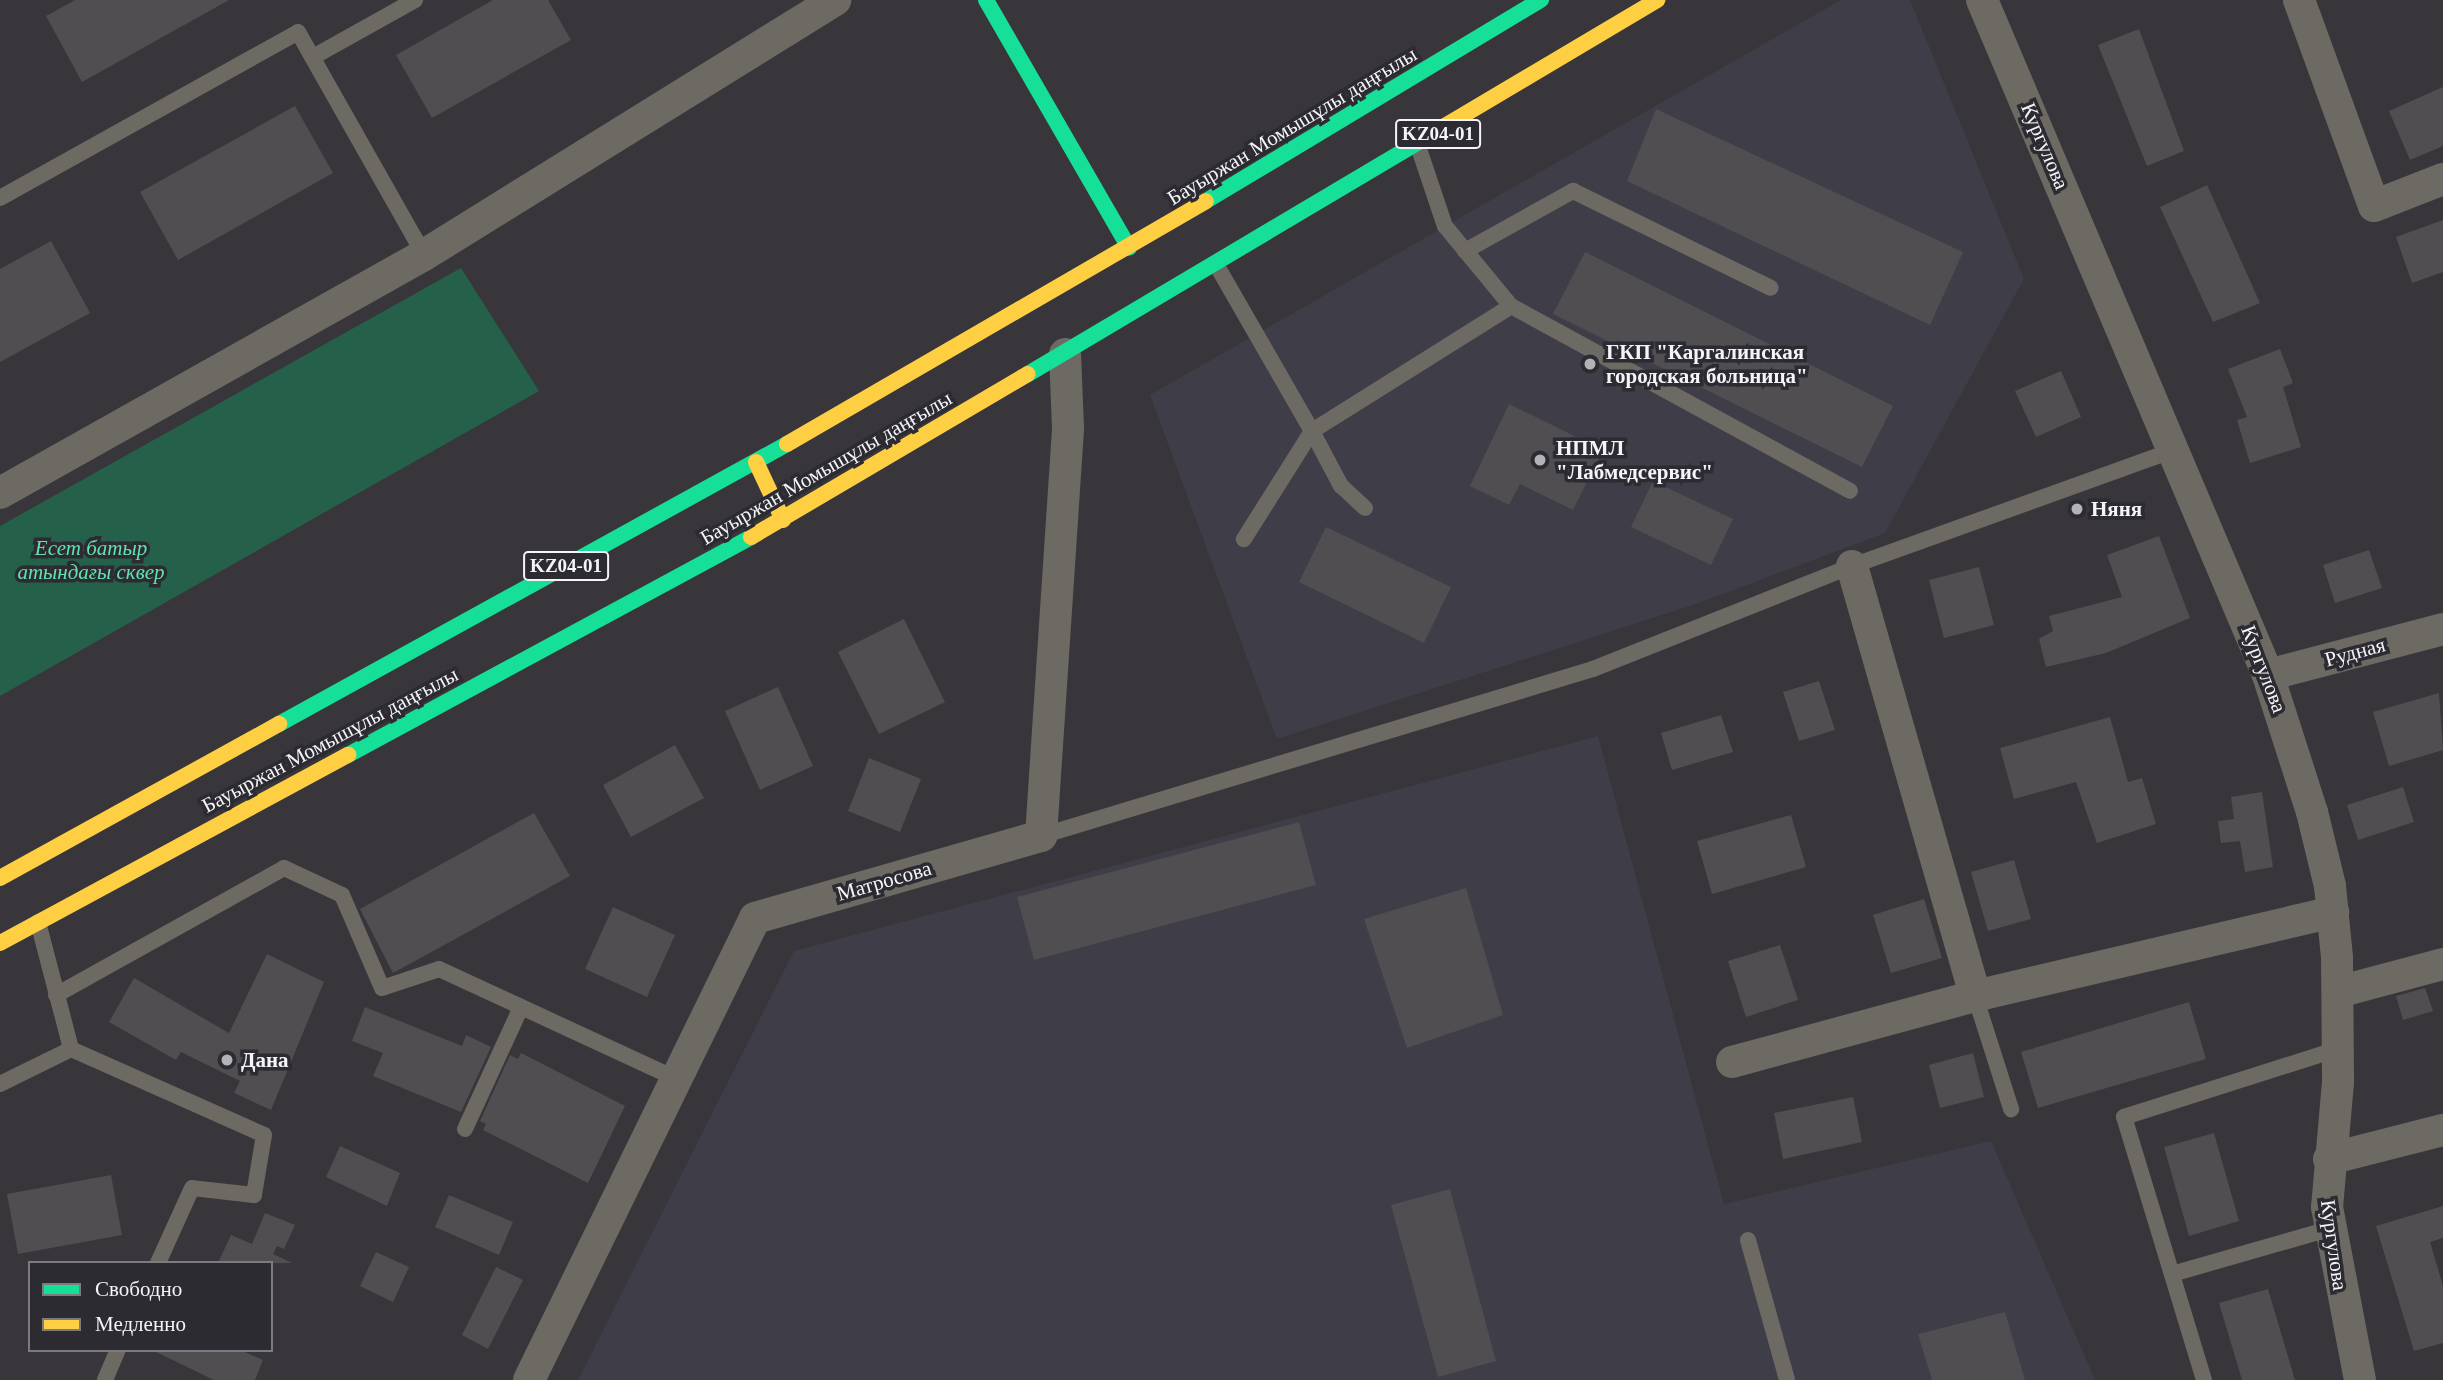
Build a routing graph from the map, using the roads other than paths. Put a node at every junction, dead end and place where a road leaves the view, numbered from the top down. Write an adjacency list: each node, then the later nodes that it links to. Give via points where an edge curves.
1 (415, 0): 8 (lane)
2 (835, 0): 14 (street)
3 (986, 0): 12 (main road)
4 (1541, 0): 12 (main road, Бауыржан Момышұлы даңғылы / KZ04-01)
5 (1657, 0): 9 (main road, Бауыржан Момышұлы даңғылы / KZ04-01)
6 (1982, 0): 21 (street, Кургулова)
7 (2299, 0): 10 (street, via 2374,206)
8 (313, 57): 11 (lane, via 298,32); 14 (lane)
9 (1418, 146): 13 (lane, via 1445,226); 15 (main road, Бауыржан Момышұлы даңғылы / KZ04-01)
10 (2443, 179)
11 (0, 198)
12 (1129, 248): 17 (main road); 22 (main road, Бауыржан Момышұлы даңғылы / KZ04-01)
13 (1465, 251): 16 (lane, via 1573,191); 18 (lane)
14 (424, 254): 24 (street)
15 (1217, 266): 17 (main road, Бауыржан Момышұлы даңғылы / KZ04-01); 20 (lane)
16 (1771, 288)
17 (1159, 299): 19 (main road, Бауыржан Момышұлы даңғылы / KZ04-01)
18 (1510, 306): 20 (lane); 23 (lane)
19 (1065, 354): 26 (main road, Бауыржан Момышұлы даңғылы / KZ04-01); 31 (street, via 1068,428)
20 (1312, 431): 25 (lane, via 1340,486); 27 (lane)
21 (2175, 450): 28 (lane); 30 (street, Кургулова)
22 (756, 462): 26 (main road); 32 (main road, Бауыржан Момышұлы даңғылы / KZ04-01)
23 (1850, 491)
24 (0, 493)
25 (1365, 508)
26 (783, 520): 34 (main road, Бауыржан Момышұлы даңғылы / KZ04-01)
27 (1244, 539)
28 (1852, 566): 31 (lane, via 1593,669); 39 (street)
29 (2443, 629): 30 (street, Рудная)
30 (2268, 675): 33 (street, Кургулова, via 2312,812)
31 (1041, 836): 44 (street, Матросова, via 755,918)
32 (0, 878)
33 (2333, 912): 37 (street, Кургулова); 39 (street)
34 (38, 922): 35 (main road, Бауыржан Момышұлы даңғылы / KZ04-01); 38 (lane)
35 (0, 943)
36 (2443, 964): 37 (street)
37 (2338, 992): 42 (street, Кургулова)
38 (56, 995): 40 (lane, via 284,869 342,895 382,988 439,969); 41 (lane)
39 (1975, 996): 43 (street); 46 (lane)
40 (521, 1007): 44 (lane); 47 (lane)
41 (71, 1049): 45 (lane); 52 (lane, via 264,1135 254,1195 192,1188)
42 (2339, 1049): 49 (street, Кургулова); 53 (lane, via 2124,1117)
43 (1731, 1062)
44 (677, 1079): 56 (street, Матросова)
45 (0, 1084)
46 (2011, 1109)
47 (465, 1129)
48 (2443, 1130): 49 (street)
49 (2329, 1159): 50 (street, Кургулова)
50 (2329, 1229): 53 (lane); 59 (street, Кургулова)
51 (1748, 1240): 57 (lane)
52 (159, 1261)
53 (2172, 1274): 58 (lane)
54 (117, 1352): 55 (lane)
55 (105, 1380)
56 (529, 1380)
57 (1787, 1380)
58 (2204, 1380)
59 (2360, 1380)

